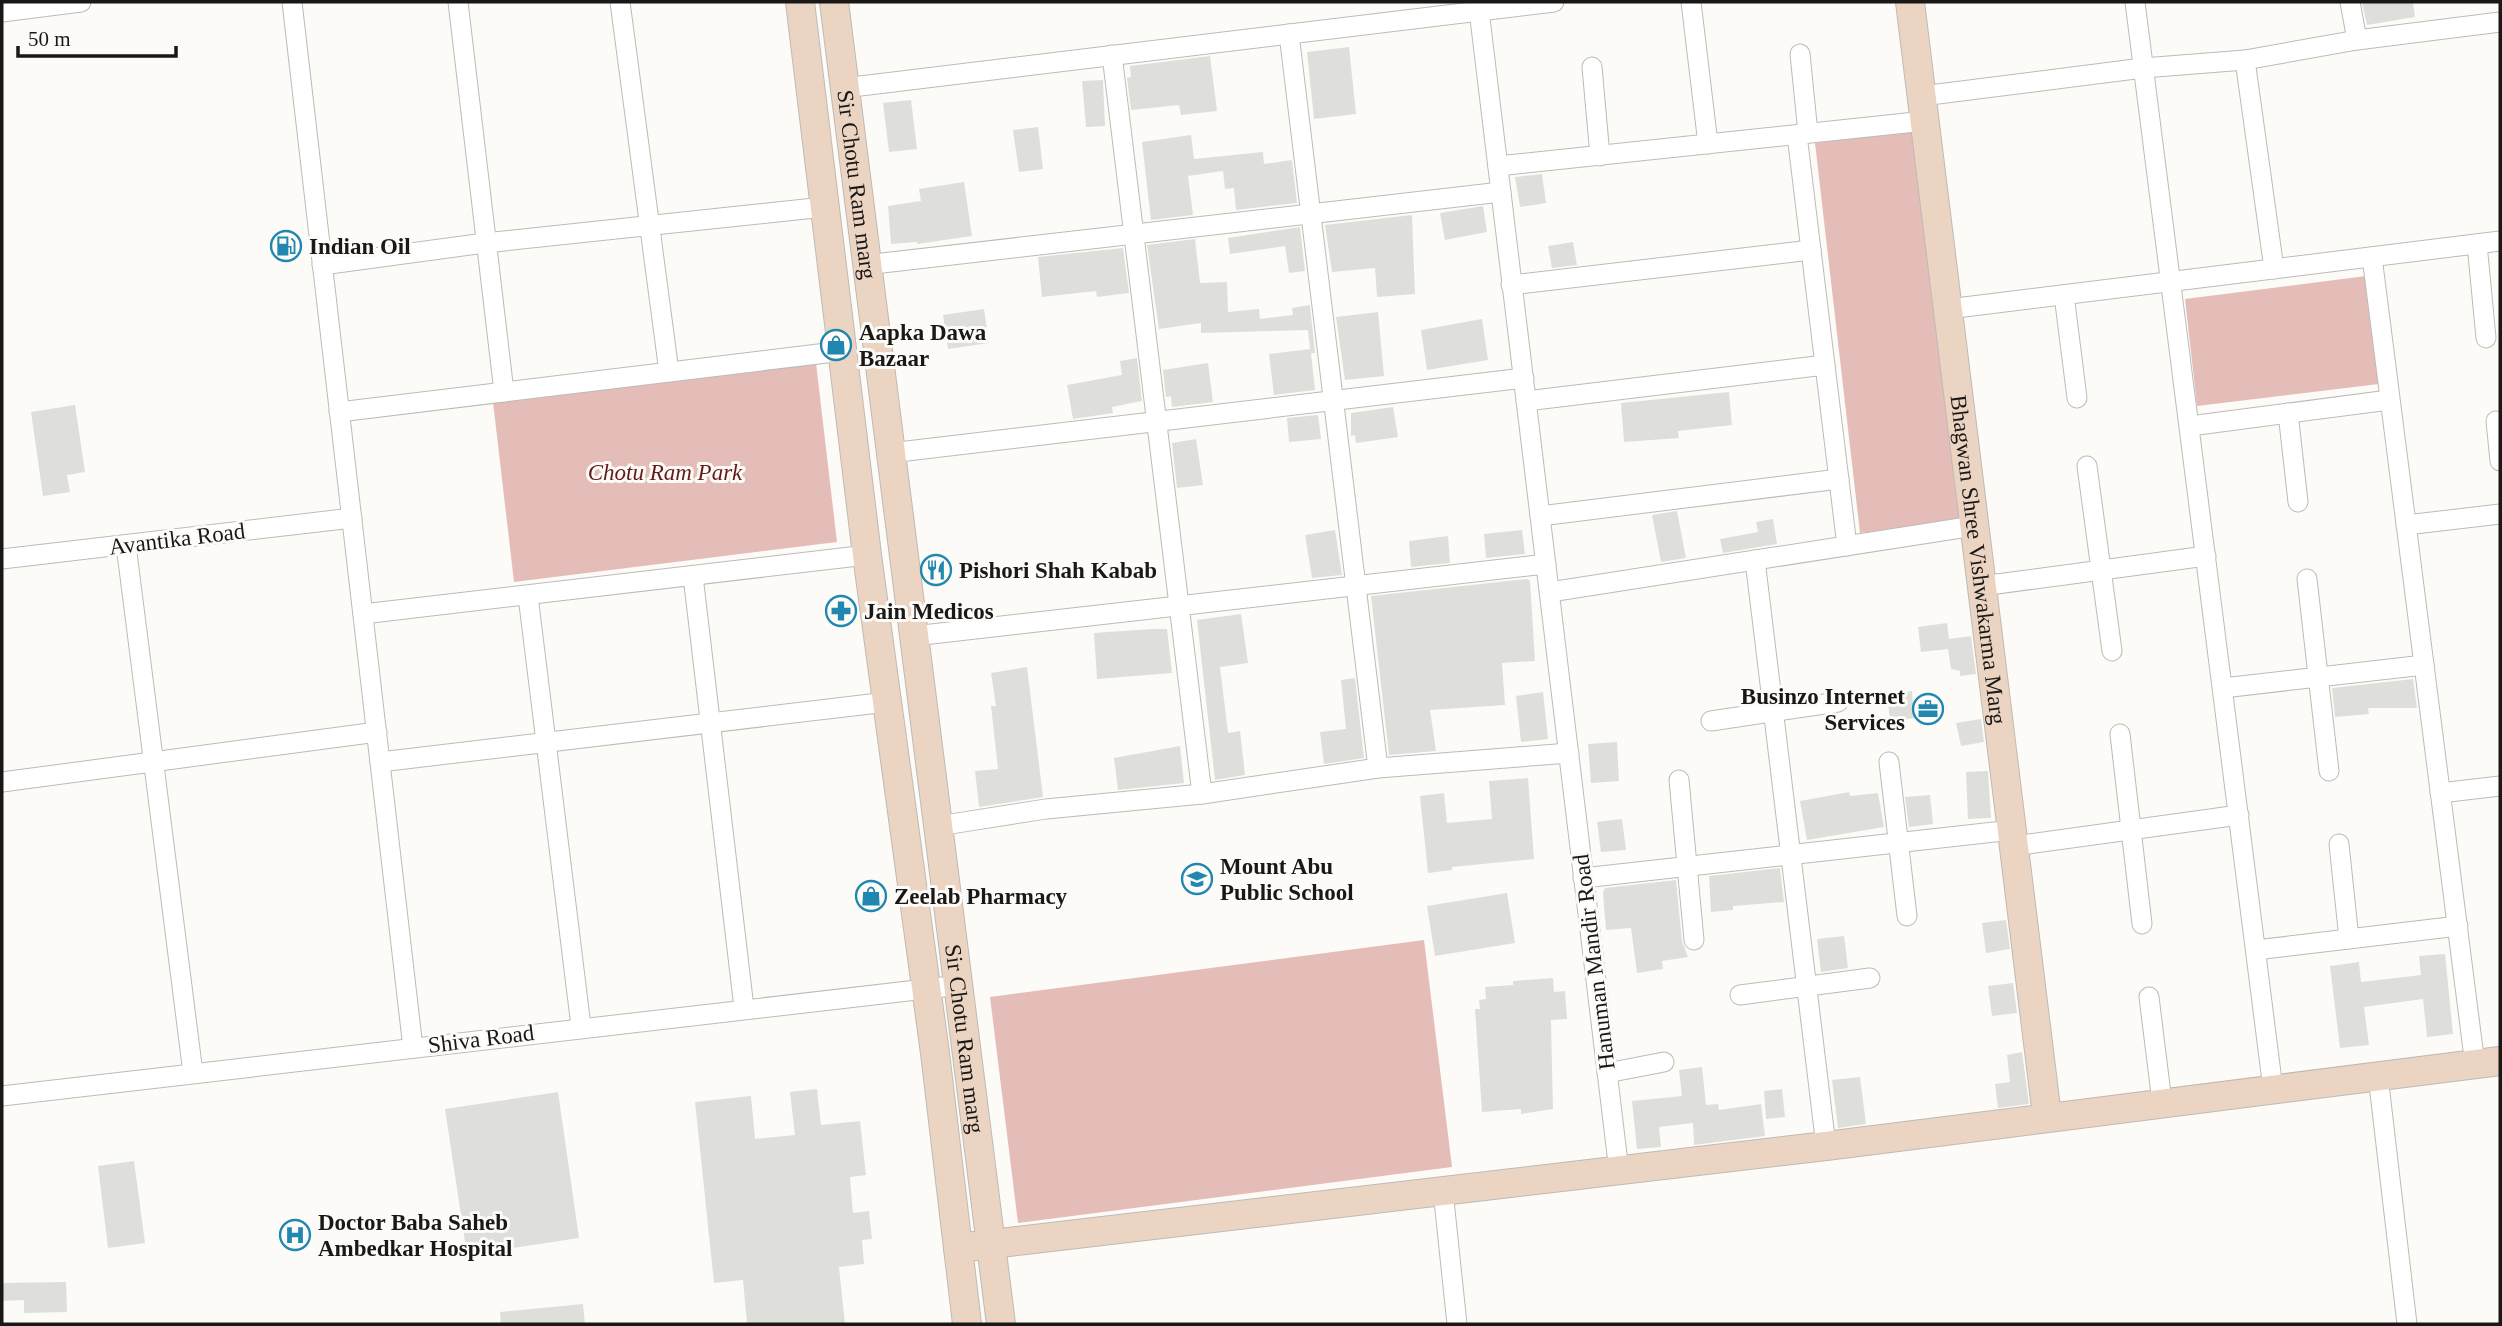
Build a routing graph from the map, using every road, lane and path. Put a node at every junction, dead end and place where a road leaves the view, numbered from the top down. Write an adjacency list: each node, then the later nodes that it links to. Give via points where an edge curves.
1 (81, 2): 13 (street)
2 (292, 2): 38 (street)
3 (458, 2): 34 (street)
4 (620, 2): 31 (street)
5 (800, 2): 29 (street, Sir Chotu Ram marg)
6 (834, 2): 22 (street, Sir Chotu Ram marg)
7 (1554, 2): 12 (street)
8 (1691, 2): 25 (street)
9 (1910, 2): 23 (street, Bhagwan Shree Vishwakarma Marg)
10 (2135, 2): 21 (street)
11 (2350, 2): 16 (street)
12 (1479, 6): 15 (street); 27 (street, Hanuman Mandir Road)
13 (2, 12)
14 (2500, 22): 16 (street)
15 (1289, 34): 18 (street); 30 (street)
16 (2357, 40): 19 (street)
17 (1800, 54): 24 (street)
18 (1112, 55): 22 (street); 32 (street)
19 (2245, 60): 21 (street); 40 (street)
20 (1592, 67): 26 (street)
21 (2143, 68): 23 (street); 41 (street)
22 (844, 88): 39 (street, Sir Chotu Ram marg)
23 (1924, 108): 24 (street); 44 (street, Bhagwan Shree Vishwakarma Marg)
24 (1802, 134): 25 (street); 36 (street)
25 (1708, 144): 26 (street)
26 (1600, 156): 27 (street)
27 (1498, 166): 28 (street, Hanuman Mandir Road)
28 (1501, 192): 30 (street); 42 (street, Hanuman Mandir Road)
29 (824, 207): 31 (street); 46 (street, Sir Chotu Ram marg)
30 (1311, 214): 32 (street); 53 (street)
31 (648, 226): 34 (street); 48 (street)
32 (1134, 234): 39 (street); 58 (street)
33 (2500, 241): 35 (street)
34 (485, 243): 38 (street); 50 (street)
35 (2477, 244): 37 (street); 45 (street)
36 (1811, 250): 42 (street); 47 (street)
37 (2372, 257): 40 (street); 52 (street)
38 (322, 265): 55 (street)
39 (865, 265): 60 (street, Sir Chotu Ram marg)
40 (2274, 269): 41 (street)
41 (2172, 281): 43 (street); 59 (street)
42 (1511, 285): 49 (street, Hanuman Mandir Road)
43 (2064, 295): 44 (street); 51 (street)
44 (1948, 309): 69 (street, Bhagwan Shree Vishwakarma Marg)
45 (2486, 338)
46 (843, 351): 48 (street); 72 (street, Sir Chotu Ram marg)
47 (1825, 365): 54 (street); 63 (street)
48 (669, 372): 50 (street)
49 (1524, 378): 53 (street); 54 (street, Hanuman Mandir Road)
50 (505, 392): 55 (street)
51 (2077, 398)
52 (2389, 400): 56 (street); 68 (street)
53 (1334, 401): 58 (street); 81 (street)
54 (1527, 401): 66 (street, Hanuman Mandir Road)
55 (339, 412): 67 (street)
56 (2288, 413): 59 (street); 64 (street)
57 (2496, 421): 61 (street)
58 (1156, 422): 60 (street); 84 (street)
59 (2190, 426): 73 (street)
60 (890, 453): 86 (street, Sir Chotu Ram marg)
61 (2500, 461)
62 (2087, 466): 77 (street)
63 (1839, 479): 66 (street); 71 (street)
64 (2298, 502)
65 (2500, 514): 68 (street)
66 (1540, 516): 76 (street, Hanuman Mandir Road)
67 (352, 518): 70 (street, Avantika Road); 85 (street)
68 (2406, 525): 88 (street)
69 (1975, 526): 71 (street); 80 (street, Bhagwan Shree Vishwakarma Marg)
70 (126, 545): 74 (street, Avantika Road); 100 (street)
71 (1847, 546): 75 (street)
72 (867, 555): 78 (street); 91 (street, Sir Chotu Ram marg)
73 (2206, 556): 77 (street); 90 (street)
74 (2, 559)
75 (1755, 560): 82 (street); 93 (street)
76 (1546, 564): 81 (street); 82 (street, Hanuman Mandir Road)
77 (2101, 570): 80 (street); 87 (street)
78 (693, 576): 83 (street); 95 (street)
79 (2306, 579): 89 (street)
80 (1982, 586): 113 (street, Bhagwan Shree Vishwakarma Marg)
81 (1356, 587): 84 (street); 103 (street)
82 (1549, 592): 99 (street, Hanuman Mandir Road)
83 (528, 596): 85 (street); 98 (street)
84 (1179, 606): 86 (street); 109 (street)
85 (363, 614): 96 (street)
86 (914, 636): 111 (street, Sir Chotu Ram marg)
87 (2112, 651)
88 (2424, 665): 89 (street); 108 (street)
89 (2318, 678): 90 (street); 104 (street)
90 (2223, 688): 110 (street)
91 (887, 702): 95 (street); 128 (street, Sir Chotu Ram marg)
92 (1838, 702): 93 (street)
93 (1773, 712): 94 (street); 116 (street)
94 (1711, 720)
95 (710, 723): 98 (street); 131 (street)
96 (377, 732): 100 (street); 101 (street)
97 (2120, 734): 112 (street)
98 (546, 742): 101 (street); 132 (street)
99 (1569, 753): 103 (street); 118 (street, Hanuman Mandir Road)
100 (153, 762): 106 (street); 136 (street)
101 (380, 762): 133 (street)
102 (1889, 762): 114 (street)
103 (1378, 768): 109 (street)
104 (2329, 771)
105 (1679, 780): 117 (street)
106 (2, 782)
107 (2500, 786): 108 (street)
108 (2440, 793): 121 (street)
109 (1202, 794): 111 (street)
110 (2239, 814): 112 (street); 124 (street)
111 (938, 826): 126 (street, Sir Chotu Ram marg)
112 (2131, 830): 113 (street); 120 (street)
113 (2013, 838): 114 (street); 142 (street, Bhagwan Shree Vishwakarma Marg)
114 (1899, 843): 116 (street); 119 (street)
115 (2339, 844): 122 (street)
116 (1791, 855): 117 (street); 127 (street)
117 (1687, 867): 118 (street); 123 (street)
118 (1583, 878): 137 (street, Hanuman Mandir Road)
119 (1908, 916)
120 (2142, 924)
121 (2458, 926): 122 (street); 135 (street)
122 (2349, 939): 124 (street)
123 (1693, 940)
124 (2256, 950): 139 (street)
125 (1870, 978): 127 (street)
126 (960, 985): 128 (street, Shiva Road); 146 (street, Sir Chotu Ram marg)
127 (1807, 987): 129 (street); 143 (street)
128 (927, 989): 131 (street, Shiva Road); 147 (street, Sir Chotu Ram marg)
129 (1740, 995)
130 (2149, 997): 141 (street)
131 (744, 1008): 132 (street, Shiva Road)
132 (581, 1026): 133 (street, Shiva Road)
133 (413, 1048): 136 (street, Shiva Road)
134 (1664, 1062): 137 (street)
135 (2488, 1063): 138 (street)
136 (193, 1073): 140 (street, Shiva Road)
137 (1607, 1073): 144 (street, Hanuman Mandir Road)
138 (2378, 1076): 139 (street); 151 (street)
139 (2273, 1089): 141 (street)
140 (2, 1096)
141 (2162, 1102): 142 (street)
142 (2046, 1116): 143 (street)
143 (1826, 1146): 144 (street)
144 (1619, 1171): 145 (street)
145 (1443, 1191): 146 (street); 150 (street)
146 (992, 1244): 147 (street); 149 (street, Sir Chotu Ram marg)
147 (958, 1248): 148 (street, Sir Chotu Ram marg)
148 (967, 1324)
149 (1001, 1324)
150 (1457, 1324)
151 (2407, 1324)

